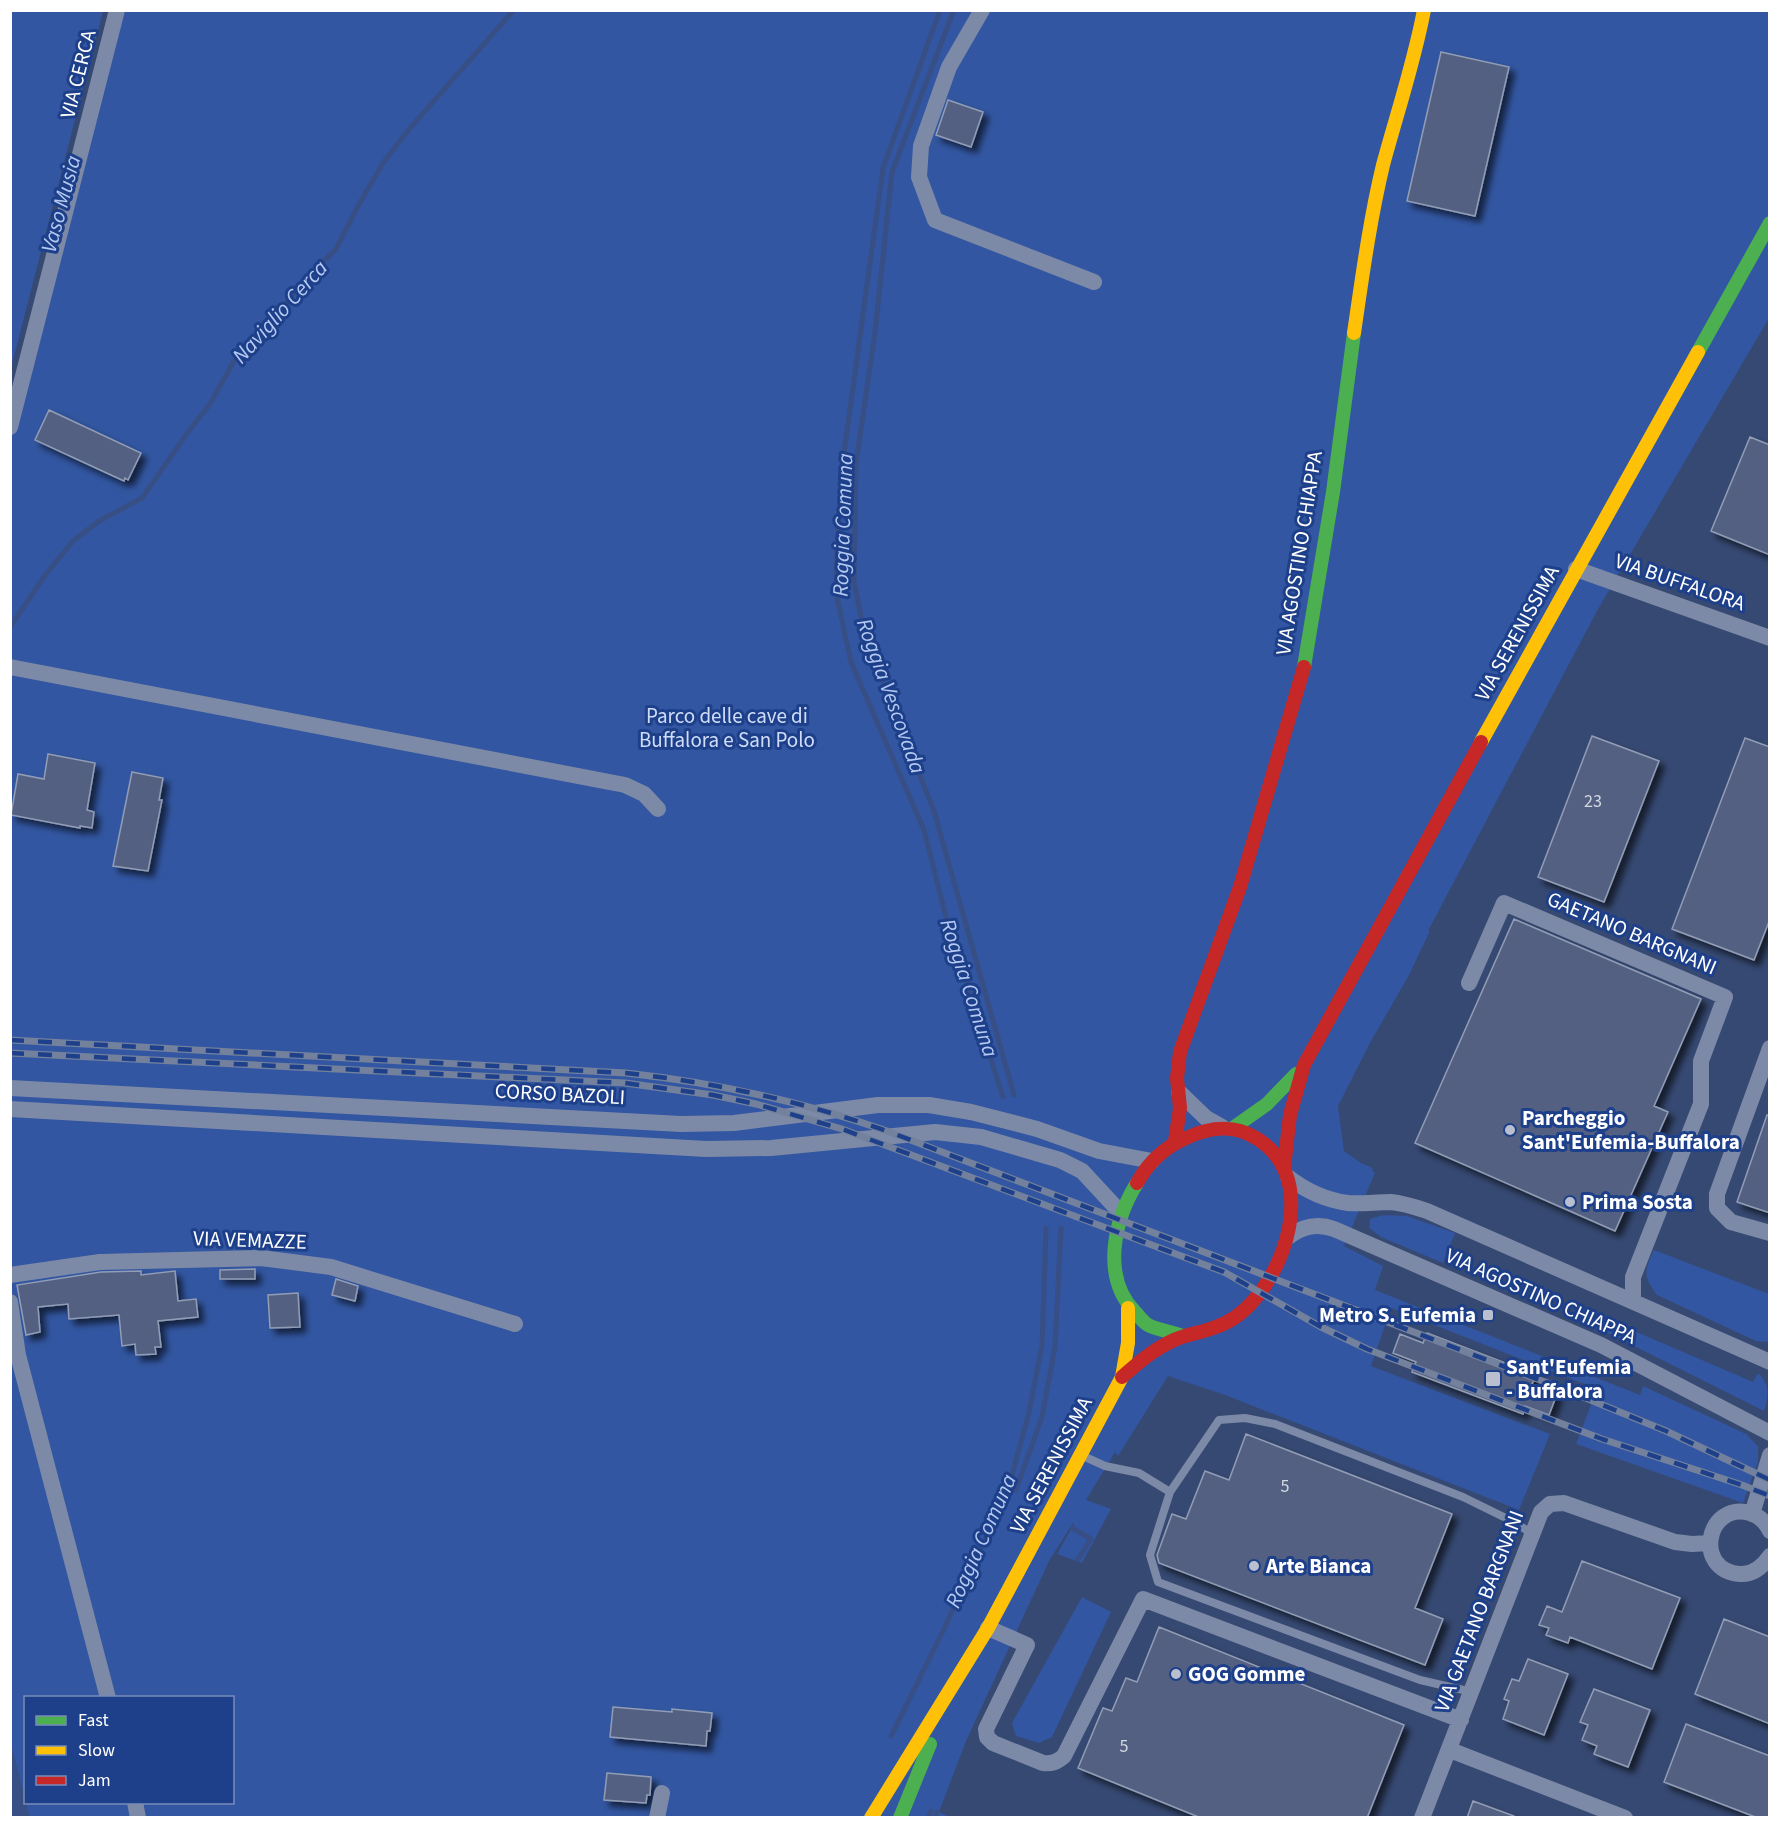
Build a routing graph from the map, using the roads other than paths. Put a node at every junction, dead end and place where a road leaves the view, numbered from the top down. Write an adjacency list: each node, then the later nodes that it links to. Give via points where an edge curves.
1 (117, 10): 6 (street, VIA CERCA)
2 (982, 10): 5 (street, via 949,67 921,146 919,177 934,220)
3 (1424, 10): 15 (main road, VIA AGOSTINO CHIAPPA, via 1383,166 1359,290 1333,492 1305,665 1240,887 1180,1052)
4 (1770, 223): 7 (main road, VIA SERENISSIMA)
5 (1094, 282)
6 (10, 427)
7 (1576, 569): 8 (street, VIA BUFFALORA); 13 (main road, VIA SERENISSIMA)
8 (1770, 638)
9 (10, 667): 10 (street, via 625,785 644,794)
10 (658, 809)
11 (1469, 983): 25 (street, GAETANO BARGNANI, via 1504,903 1725,997 1701,1061 1701,1104 1633,1277)
12 (1770, 1048): 22 (street, via 1717,1194 1717,1208 1731,1222)
13 (1304, 1065): 17 (main road, VIA SERENISSIMA, via 1276,1097); 20 (main road, VIA SERENISSIMA, via 1284,1147)
14 (10, 1088): 19 (street, CORSO BAZOLI, via 681,1124 734,1123 879,1106 929,1105 971,1112 1099,1151)
15 (1179, 1092): 17 (street, via 1206,1118); 18 (main road, VIA AGOSTINO CHIAPPA)
16 (10, 1109): 21 (street, via 706,1149 771,1148 935,1132 981,1137 1060,1160 1082,1172)
17 (1228, 1128): 18 (main road, VIA SERENISSIMA, via 1192,1133); 20 (main road, via 1262,1141)
18 (1175, 1141): 19 (main road, VIA SERENISSIMA)
19 (1152, 1161): 21 (main road, VIA SERENISSIMA, via 1128,1193)
20 (1286, 1172): 23 (main road, VIA SERENISSIMA, via 1291,1210); 25 (street, VIA AGOSTINO CHIAPPA, via 1311,1192 1337,1201 1410,1205 1427,1211)
21 (1120, 1212): 27 (main road, VIA SERENISSIMA, via 1114,1254 1120,1292)
22 (1770, 1233)
23 (1288, 1237): 29 (main road, VIA SERENISSIMA, via 1275,1272 1237,1315 1221,1325); 32 (street, VIA AGOSTINO CHIAPPA, via 1315,1225 1335,1229 1601,1345)
24 (10, 1275): 28 (street, VIA VEMAZZE, via 100,1262 261,1258 331,1267)
25 (1633, 1301): 30 (street, VIA AGOSTINO CHIAPPA)
26 (10, 1302): 43 (street, via 18,1355)
27 (1128, 1308): 29 (main road, VIA SERENISSIMA, via 1152,1329); 31 (main road, VIA SERENISSIMA, via 1128,1343)
28 (515, 1324)
29 (1183, 1336): 31 (main road, VIA SERENISSIMA, via 1151,1353)
30 (1770, 1362)
31 (1122, 1377): 33 (main road, VIA SERENISSIMA)
32 (1770, 1433)
33 (1080, 1454): 35 (lane, via 1105,1466 1139,1473); 41 (main road, VIA SERENISSIMA)
34 (1770, 1455): 36 (street)
35 (1170, 1492): 38 (lane, via 1219,1420 1245,1418 1275,1424 1463,1497); 42 (lane, via 1150,1555 1158,1582 1420,1680)
36 (1752, 1514): 37 (street); 39 (street, via 1742,1511 1723,1517)
37 (1770, 1531)
38 (1532, 1534): 39 (street, VIA GAETANO BARGNANI, via 1541,1512 1550,1504 1564,1503 1675,1542); 42 (street, VIA GAETANO BARGNANI)
39 (1709, 1543): 40 (street, via 1716,1562 1733,1573 1754,1572)
40 (1767, 1565)
41 (987, 1628): 44 (main road, VIA SERENISSIMA); 45 (street, via 1027,1645 986,1729 987,1737 1043,1763 1051,1764 1064,1756 1143,1599)
42 (1472, 1692): 45 (street, VIA GAETANO BARGNANI)
43 (107, 1696)
44 (946, 1699): 48 (main road, VIA SERENISSIMA); 50 (main road, VIA SERENISSIMA)
45 (1461, 1720): 46 (street, VIA GAETANO BARGNANI)
46 (1450, 1750): 51 (street, VIA GAETANO BARGNANI); 52 (street)
47 (662, 1793): 49 (street)
48 (874, 1815)
49 (657, 1818)
50 (900, 1818)
51 (1422, 1818)
52 (1625, 1818)

